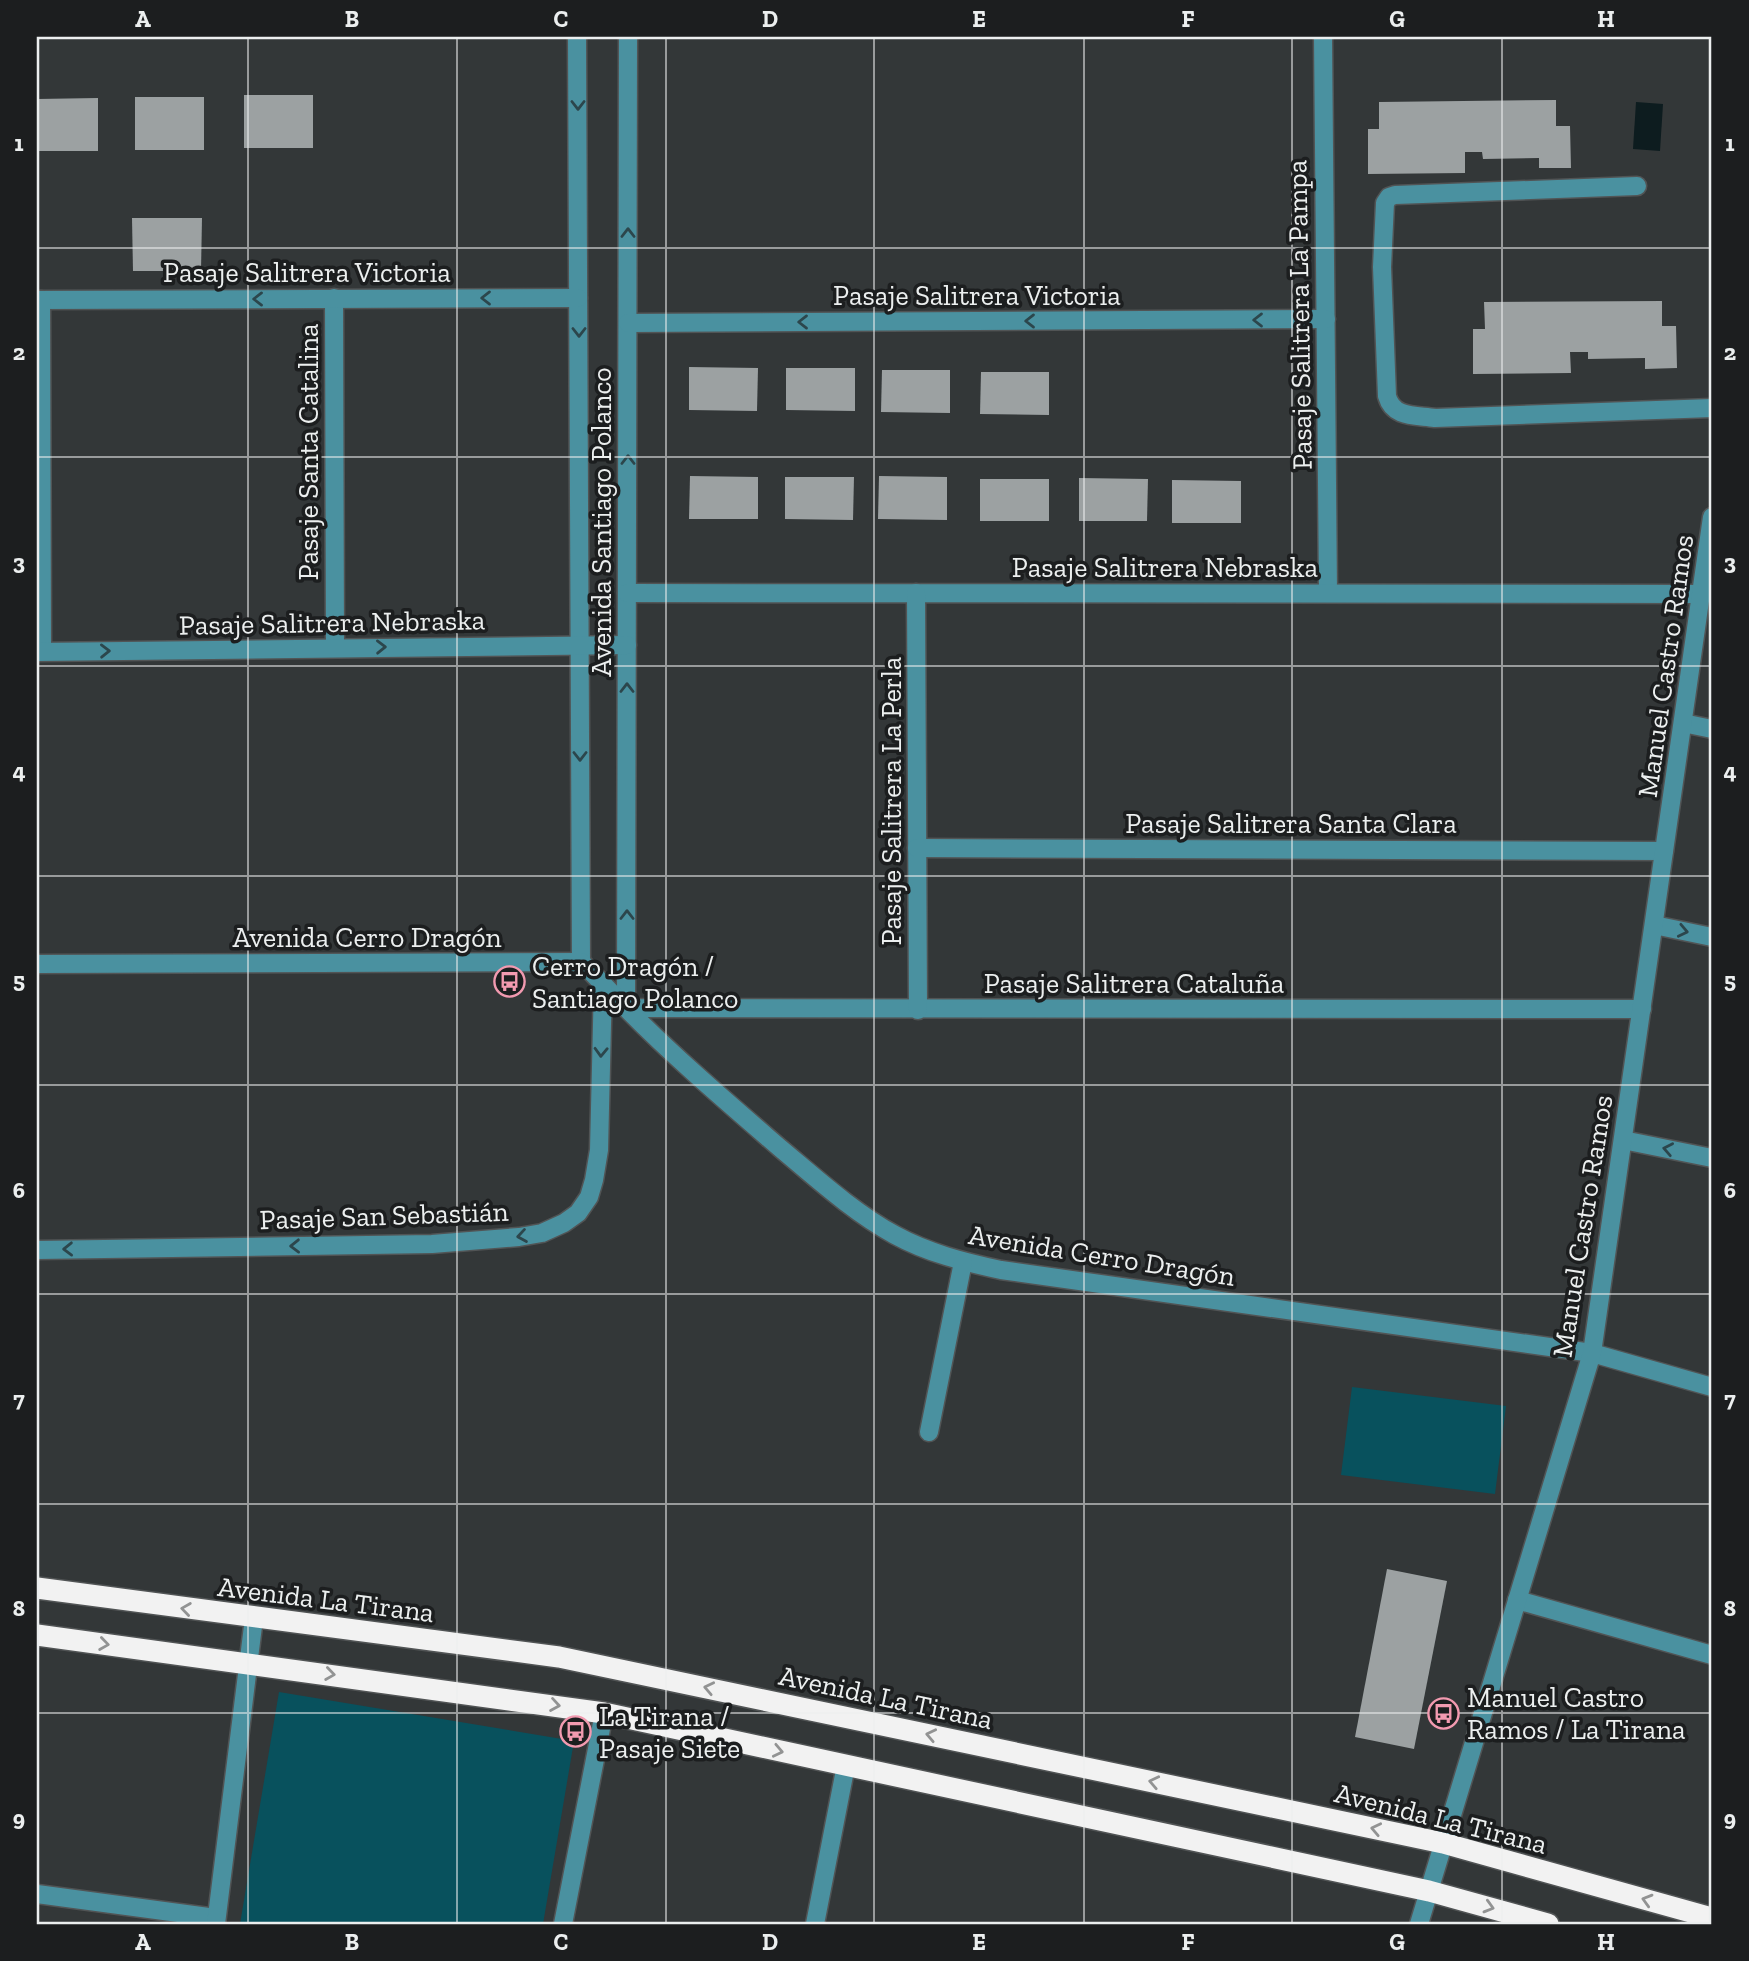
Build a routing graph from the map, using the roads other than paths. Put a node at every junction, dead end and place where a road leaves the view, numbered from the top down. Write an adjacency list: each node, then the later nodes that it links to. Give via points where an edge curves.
1 (577, 37): 6 (street, Avenida Santiago Polanco, one-way to 6)
2 (628, 37): 9 (street, Avenida Santiago Polanco, one-way to 2)
3 (1323, 37): 8 (street, Pasaje Salitrera La Pampa)
4 (1637, 186): 10 (street, via 1389,197 1382,267 1390,406 1397,412 1435,418)
5 (334, 298): 6 (street, Pasaje Salitrera Victoria, one-way to 5); 7 (street, Pasaje Salitrera Victoria, one-way to 7); 18 (street, Pasaje Santa Catalina)
6 (578, 298): 16 (street, Avenida Santiago Polanco, one-way to 16)
7 (39, 300): 19 (street)
8 (1326, 319): 9 (street, Pasaje Salitrera Victoria, one-way to 9); 14 (street, Pasaje Salitrera La Pampa)
9 (628, 323): 12 (street, Avenida Santiago Polanco, one-way to 9)
10 (1712, 408)
11 (1712, 517): 15 (street, Manuel Castro Ramos)
12 (627, 593): 13 (street, Pasaje Salitrera Nebraska); 17 (street, Avenida Santiago Polanco)
13 (916, 593): 14 (street, Pasaje Salitrera Nebraska); 22 (street, Pasaje Salitrera La Perla)
14 (1328, 593): 15 (street, Pasaje Salitrera Nebraska)
15 (1702, 593): 20 (street, Manuel Castro Ramos)
16 (580, 645): 17 (street, Pasaje Salitrera Nebraska); 18 (street, Pasaje Salitrera Nebraska, one-way to 16); 26 (street, Avenida Santiago Polanco, one-way to 26)
17 (627, 645): 29 (street, Avenida Santiago Polanco, one-way to 17)
18 (335, 648): 19 (street, Pasaje Salitrera Nebraska, one-way to 18)
19 (39, 652)
20 (1683, 723): 21 (street); 23 (street, Manuel Castro Ramos)
21 (1712, 729)
22 (917, 848): 23 (street, Pasaje Salitrera Santa Clara); 31 (street, Pasaje Salitrera La Perla)
23 (1664, 851): 24 (street, Manuel Castro Ramos)
24 (1654, 925): 25 (street, one-way to 25); 30 (street, Manuel Castro Ramos)
25 (1712, 937)
26 (581, 962): 27 (street, Avenida Cerro Dragón); 28 (street, Avenida Cerro Dragón)
27 (37, 964)
28 (603, 983): 29 (street, Avenida Cerro Dragón); 34 (street, Pasaje San Sebastián, one-way to 34, via 599,1150 589,1197 564,1223 519,1237 432,1244)
29 (626, 1008): 31 (street, Pasaje Salitrera Cataluña); 35 (street, Avenida Cerro Dragón, via 818,1180 895,1235)
30 (1642, 1009): 31 (street, Pasaje Salitrera Cataluña); 32 (street, Manuel Castro Ramos)
31 (918, 1010)
32 (1623, 1140): 33 (street, one-way to 32); 36 (street, Manuel Castro Ramos)
33 (1712, 1157)
34 (37, 1250)
35 (963, 1262): 36 (street, Avenida Cerro Dragón); 38 (street)
36 (1592, 1353): 37 (street, Avenida Cerro Dragón); 40 (street, Manuel Castro Ramos)
37 (1712, 1388)
38 (929, 1432)
39 (37, 1588): 41 (highway, Avenida La Tirana, one-way to 39)
40 (1517, 1600): 43 (street); 47 (street, Manuel Castro Ramos)
41 (254, 1618): 44 (street); 47 (highway, Avenida La Tirana, one-way to 41, via 559,1657)
42 (37, 1635): 44 (highway, one-way to 44)
43 (1712, 1655)
44 (249, 1663): 45 (highway, one-way to 45); 51 (street)
45 (604, 1713): 46 (highway, one-way to 46); 52 (street)
46 (846, 1765): 48 (highway); 53 (street)
47 (1443, 1843): 48 (street, Manuel Castro Ramos); 50 (highway, Avenida La Tirana, one-way to 47)
48 (1429, 1891): 54 (street, Manuel Castro Ramos); 55 (highway, one-way to 55)
49 (37, 1894): 51 (street)
50 (1712, 1919)
51 (216, 1921)
52 (563, 1924)
53 (815, 1924)
54 (1419, 1924)
55 (1548, 1924)

